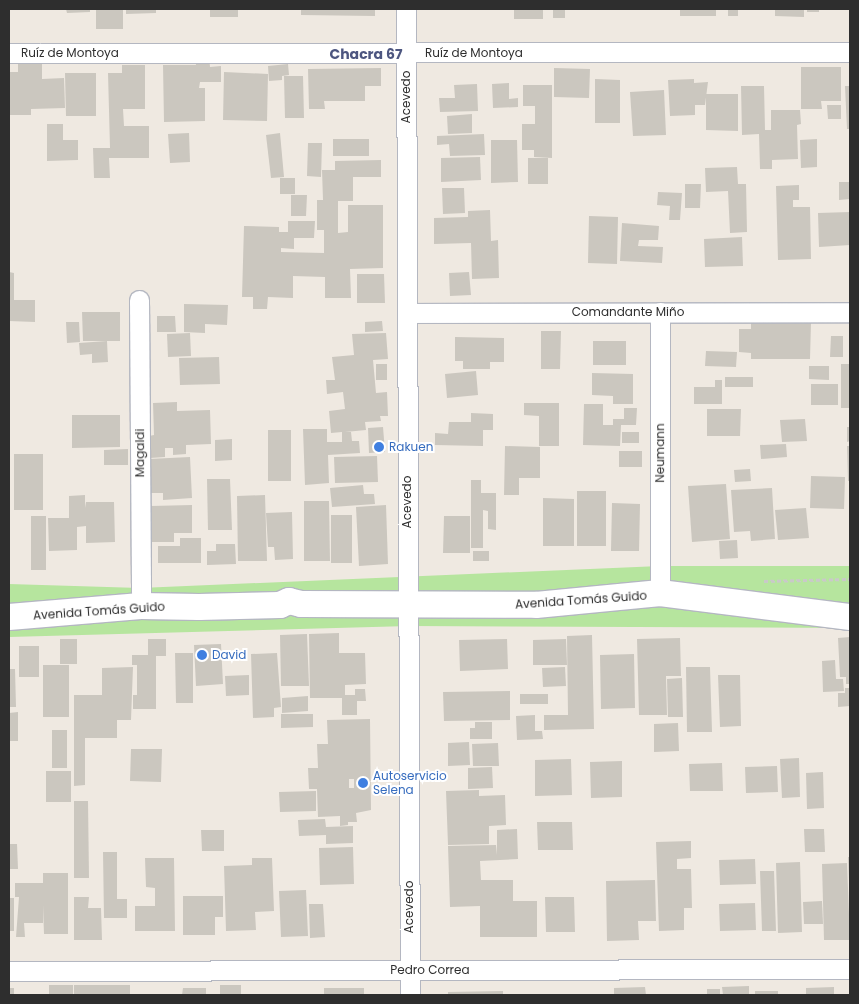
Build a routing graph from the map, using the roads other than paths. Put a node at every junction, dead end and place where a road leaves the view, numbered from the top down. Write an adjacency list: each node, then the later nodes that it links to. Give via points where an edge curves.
1 (406, 9): 4 (street, Acevedo)
2 (850, 52): 4 (street, Ruíz de Montoya)
3 (9, 53): 4 (street, Ruíz de Montoya)
4 (406, 53): 6 (street, Acevedo)
5 (139, 300): 12 (street, Magaldi)
6 (407, 312): 7 (street, Comandante Miño); 11 (street, Acevedo)
7 (660, 312): 8 (street, Comandante Miño); 9 (street, Neumann)
8 (850, 312)
9 (660, 594): 11 (main road, Avenida Tomás Guido, via 536,605); 13 (main road, Avenida Tomás Guido)
10 (850, 601): 13 (main road, Avenida Tomás Guido)
11 (409, 605): 12 (main road, Avenida Tomás Guido); 17 (street, Acevedo)
12 (141, 606): 14 (main road, Avenida Tomás Guido)
13 (799, 611): 15 (main road, Avenida Tomás Guido)
14 (9, 617)
15 (850, 617)
16 (850, 969): 17 (street, Pedro Correa)
17 (410, 970): 18 (street, Pedro Correa); 19 (street, Acevedo)
18 (9, 971)
19 (410, 995)

